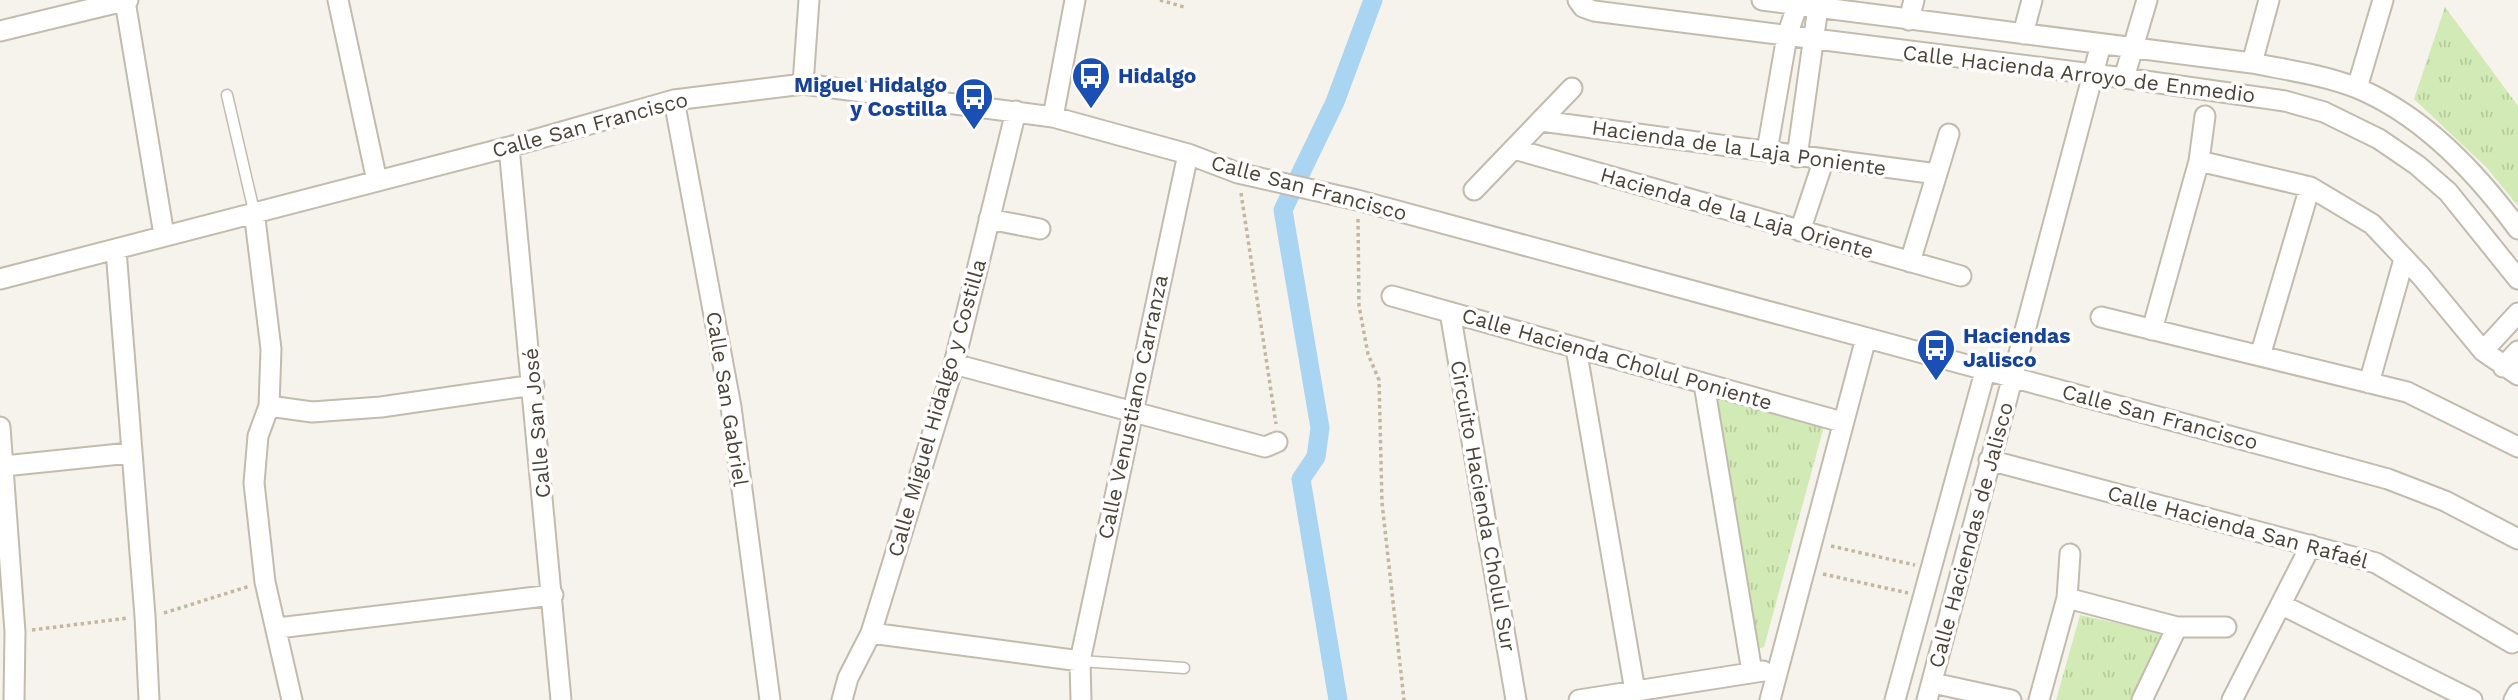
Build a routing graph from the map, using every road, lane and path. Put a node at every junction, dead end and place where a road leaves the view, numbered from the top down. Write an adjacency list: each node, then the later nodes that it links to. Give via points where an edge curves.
1 (338, 0): 45 (street)
2 (809, 0): 26 (street)
3 (1075, 0): 33 (street)
4 (1160, 0): 14 (path)
5 (1578, 0): 19 (street, Calle Hacienda Arroyo de Enmedio, via 1594,10)
6 (1762, 0): 13 (street, Calle Hacienda Arroyo de Enmedio)
7 (1914, 0): 16 (street)
8 (2032, 0): 18 (street)
9 (2147, 0): 22 (street)
10 (2269, 0): 23 (street)
11 (2383, 0): 28 (street)
12 (126, 1): 17 (street); 54 (street)
13 (1798, 2): 15 (street, Calle Hacienda Arroyo de Enmedio); 19 (street)
14 (1184, 7)
15 (1818, 7): 16 (street, Calle Hacienda Arroyo de Enmedio); 20 (street)
16 (1909, 20): 18 (street, Calle Hacienda Arroyo de Enmedio)
17 (0, 31)
18 (2023, 34): 21 (street, Calle Hacienda Arroyo de Enmedio)
19 (1787, 37): 20 (street, Calle Hacienda Arroyo de Enmedio); 38 (street)
20 (1812, 40): 24 (street, Calle Hacienda Arroyo de Enmedio); 40 (street)
21 (2101, 44): 22 (street, Calle Hacienda Arroyo de Enmedio); 24 (street, Calle Haciendas de Jalisco)
22 (2132, 47): 23 (street, Calle Hacienda Arroyo de Enmedio); 25 (street)
23 (2252, 64): 28 (street, Calle Hacienda Arroyo de Enmedio)
24 (2094, 75): 25 (street, Calle Hacienda Arroyo de Enmedio); 74 (street, Calle Haciendas de Jalisco)
25 (2124, 78): 60 (street, Calle Hacienda Arroyo de Enmedio, via 2285,101 2350,123 2417,165 2448,192)
26 (803, 85): 30 (street, Calle San Francisco); 31 (street, Calle San Francisco)
27 (1572, 88): 34 (street)
28 (2357, 88): 52 (street, Calle Hacienda Arroyo de Enmedio, via 2391,106 2454,155)
29 (227, 95): 49 (lane)
30 (674, 100): 36 (street, Calle San Francisco); 117 (street, Calle San Gabriel, via 731,407)
31 (1016, 111): 33 (street, Calle San Francisco); 50 (street, Calle Miguel Hidalgo y Costilla)
32 (2205, 116): 42 (street)
33 (1053, 117): 39 (street, Calle San Francisco)
34 (1541, 121): 37 (street); 38 (street, Hacienda de la Laja Poniente)
35 (1949, 134): 44 (street)
36 (509, 147): 45 (street, Calle San Francisco); 77 (street, Calle San José)
37 (1514, 149): 47 (street); 53 (street, Hacienda de la Laja Oriente)
38 (1767, 151): 40 (street, Hacienda de la Laja Poniente)
39 (1188, 154): 43 (street, Calle San Francisco); 79 (street, Calle Venustiano Carranza)
40 (1797, 157): 41 (street, Hacienda de la Laja Poniente)
41 (1824, 159): 44 (street, Hacienda de la Laja Poniente); 53 (street)
42 (2199, 161): 46 (street); 65 (street)
43 (1238, 173): 48 (street, Calle San Francisco); 82 (path)
44 (1937, 174): 57 (street)
45 (377, 181): 49 (street, Calle San Francisco)
46 (2310, 187): 56 (street, via 2372,224); 70 (street)
47 (1474, 190)
48 (1357, 200): 66 (street, Calle San Francisco); 120 (path, via 1359,306 1368,354 1379,380 1382,503)
49 (254, 211): 54 (street, Calle San Francisco); 78 (street, via 271,349)
50 (989, 219): 51 (street); 71 (street, Calle Miguel Hidalgo y Costilla)
51 (1040, 229)
52 (2518, 229)
53 (1800, 231): 57 (street, Hacienda de la Laja Oriente)
54 (164, 235): 55 (street, Calle San Francisco)
55 (116, 250): 59 (street, Calle San Francisco); 84 (street)
56 (2404, 259): 68 (street); 75 (street)
57 (1910, 262): 58 (street, Hacienda de la Laja Oriente)
58 (1961, 276)
59 (0, 279)
60 (2518, 279)
61 (1392, 296): 62 (street, Calle Hacienda Cholul Poniente)
62 (1450, 313): 67 (street, Calle Hacienda Cholul Poniente); 121 (street, Circuito Hacienda Cholul Sur)
63 (2518, 313): 68 (street)
64 (2101, 317): 65 (street)
65 (2152, 330): 70 (street)
66 (1866, 338): 72 (street, Calle San Francisco); 80 (street)
67 (1576, 348): 76 (street, Calle Hacienda Cholul Poniente); 110 (street)
68 (2483, 351): 73 (street)
69 (2518, 351): 73 (street)
70 (2260, 356): 75 (street)
71 (954, 364): 79 (street); 104 (street, Calle Miguel Hidalgo y Costilla)
72 (1986, 368): 74 (street, Calle San Francisco); 93 (street, Calle Haciendas de Jalisco)
73 (2511, 371)
74 (2013, 376): 85 (street, Calle Haciendas de Jalisco); 87 (street, Calle San Francisco, via 2388,479)
75 (2369, 383): 83 (street, via 2407,392)
76 (1704, 384): 80 (street, Calle Hacienda Cholul Poniente); 109 (street)
77 (534, 385): 78 (street, via 381,407 312,412); 95 (street, Calle San José)
78 (269, 406): 94 (street, via 258,436 254,483)
79 (1131, 410): 82 (street, via 1265,447); 106 (street, Calle Venustiano Carranza)
80 (1842, 422): 88 (street)
81 (0, 427): 86 (street)
82 (1277, 442)
83 (2518, 447)
84 (130, 453): 86 (street); 99 (street)
85 (1989, 460): 89 (street, Calle Hacienda San Rafaél); 111 (street, Calle Haciendas de Jalisco)
86 (4, 466): 91 (street)
87 (2518, 539)
88 (1811, 541): 92 (street); 93 (path)
89 (2311, 545): 98 (street); 105 (street, Calle Hacienda San Rafaél, via 2376,563)
90 (2070, 554): 97 (street)
91 (5, 556): 103 (street)
92 (1804, 569): 96 (path); 108 (street)
93 (1931, 569): 96 (street, Calle Haciendas de Jalisco)
94 (265, 582): 99 (path); 102 (street)
95 (553, 595): 102 (street); 116 (street, Calle San José)
96 (1924, 597): 124 (street, Calle Haciendas de Jalisco)
97 (2067, 598): 100 (street); 126 (street)
98 (2282, 605): 128 (street); 129 (street)
99 (145, 616): 103 (path); 114 (street)
100 (2177, 627): 101 (street); 127 (street)
101 (2226, 627)
102 (278, 628): 115 (street)
103 (15, 632): 113 (street)
104 (871, 633): 106 (street); 118 (street, Calle Miguel Hidalgo y Costilla)
105 (2512, 643)
106 (1080, 661): 107 (lane); 119 (street, Calle Venustiano Carranza)
107 (1184, 668)
108 (1778, 668): 109 (street); 123 (street)
109 (1752, 672): 110 (street)
110 (1635, 691): 122 (street)
111 (1930, 691): 125 (street)
112 (2518, 693): 130 (street)
113 (14, 700)
114 (149, 700)
115 (292, 700)
116 (561, 700)
117 (770, 700)
118 (842, 700)
119 (1081, 700)
120 (1404, 700)
121 (1516, 700)
122 (1579, 700)
123 (1770, 700)
124 (1895, 700)
125 (2011, 700)
126 (2039, 700)
127 (2142, 700)
128 (2233, 700)
129 (2472, 700)
130 (2514, 700)

